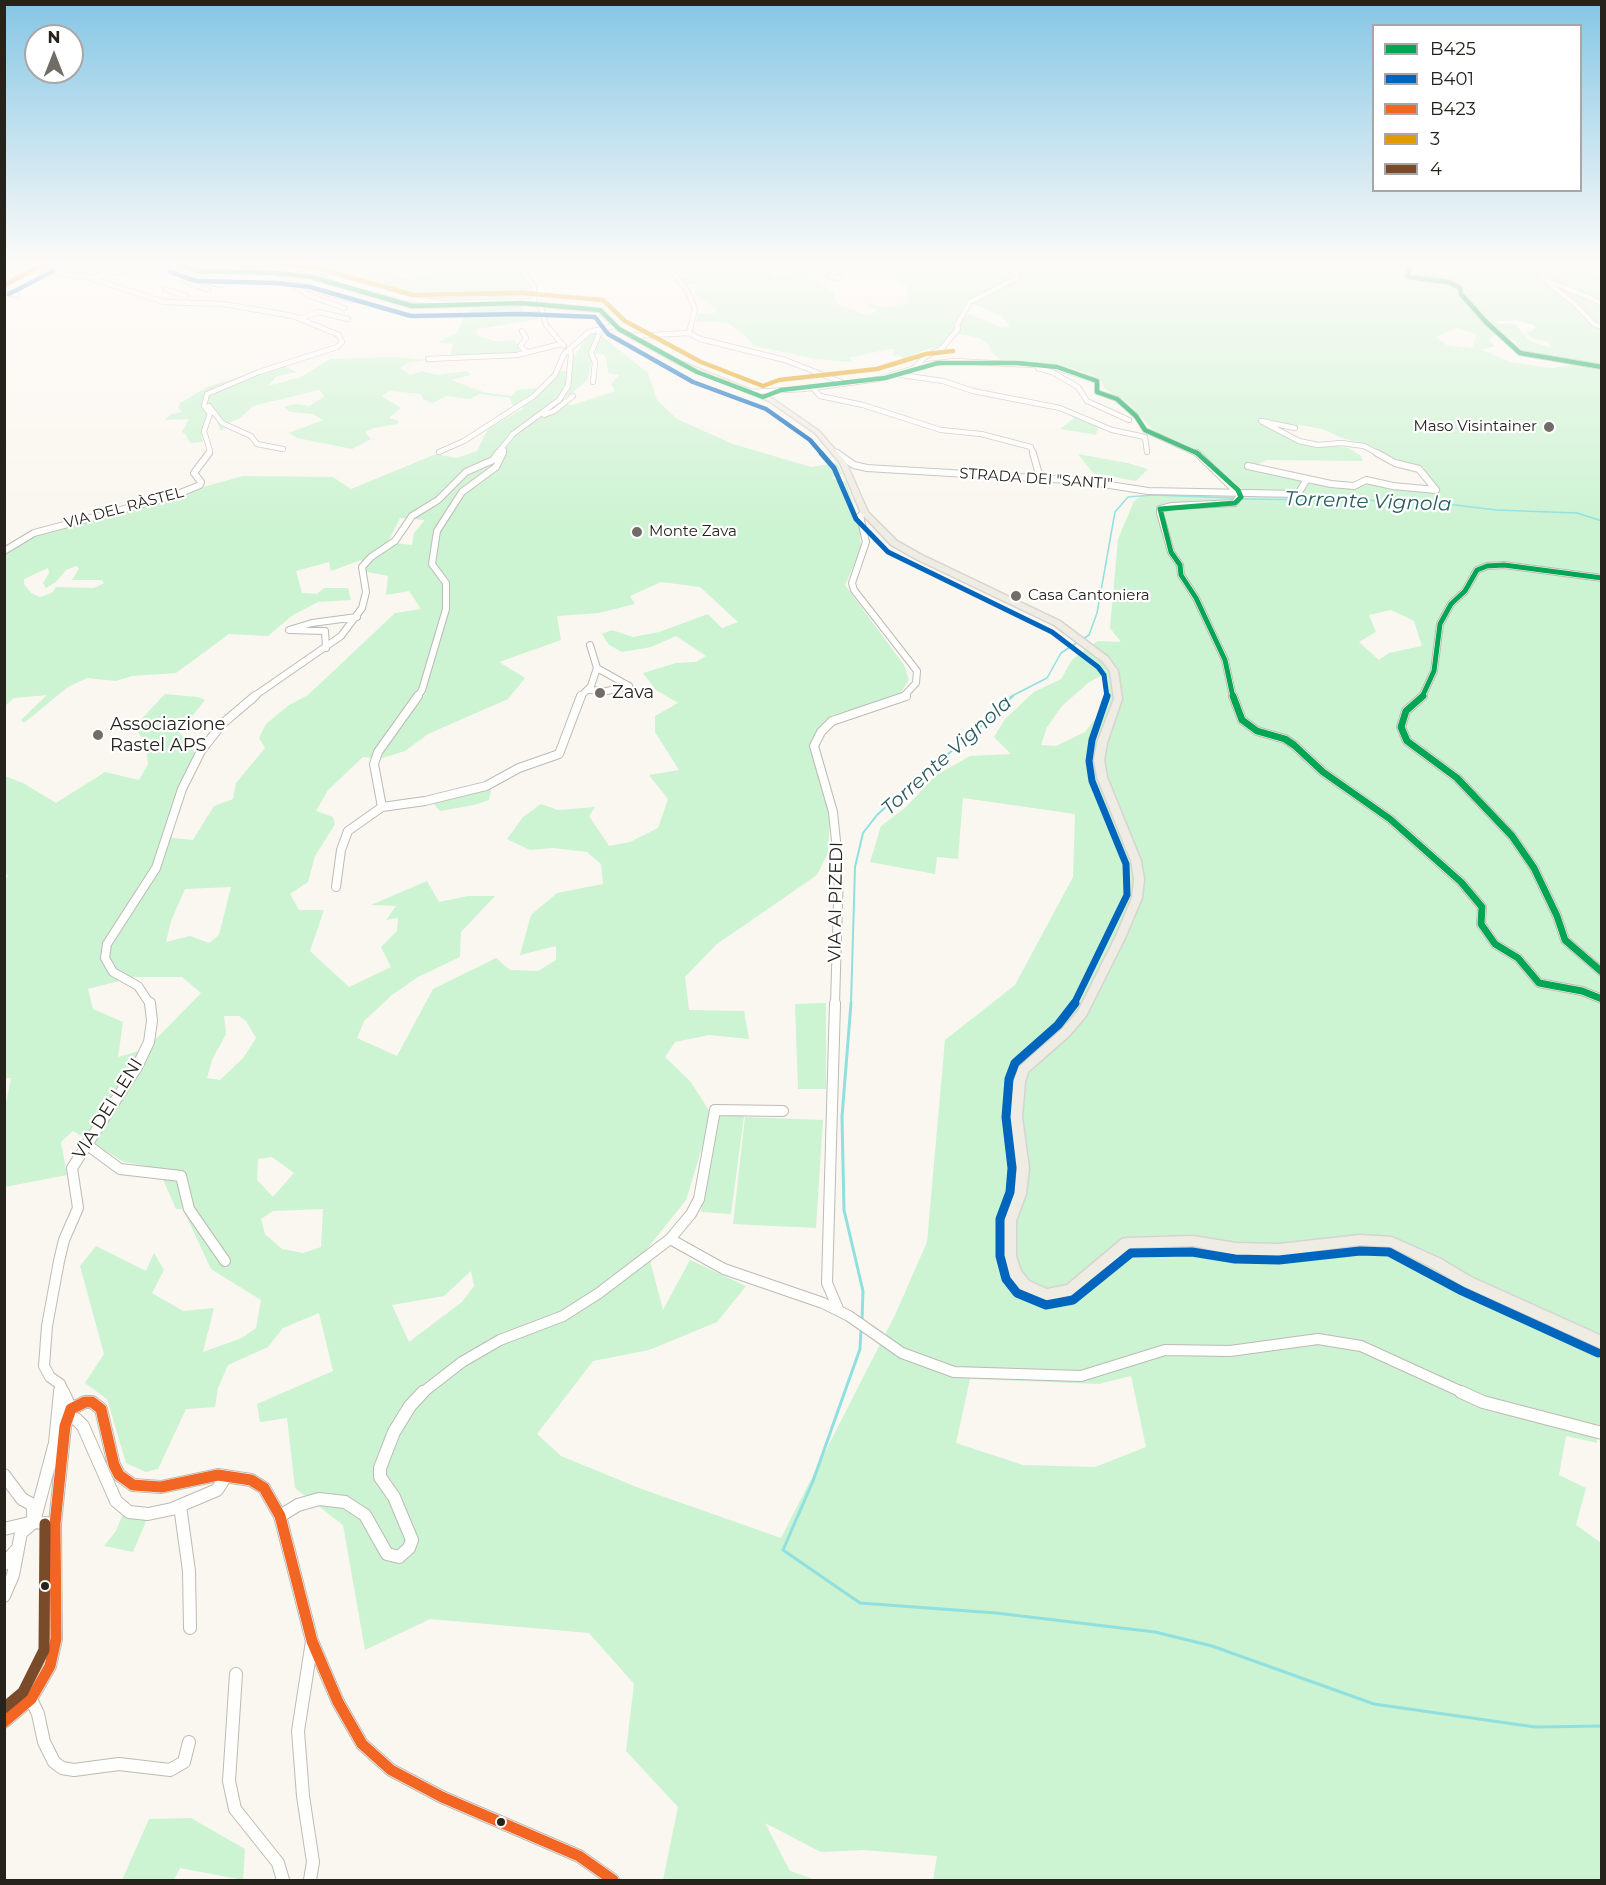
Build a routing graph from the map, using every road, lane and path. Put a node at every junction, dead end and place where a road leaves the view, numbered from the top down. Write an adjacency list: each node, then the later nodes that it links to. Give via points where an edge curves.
1 (328, 350): 24 (street, via 217,388)
2 (525, 350): 10 (street)
3 (536, 350): 10 (street)
4 (568, 350): 25 (street, via 568,386 559,400); 31 (street, via 555,375 540,392)
5 (592, 350): 16 (street)
6 (657, 350): 20 (main road, via 697,372)
7 (744, 350): 17 (street, via 785,360)
8 (938, 350): 14 (street)
9 (1517, 350): 13 (street)
10 (527, 352): 11 (street)
11 (428, 359)
12 (1017, 363): 14 (street, via 941,362); 22 (street, via 1077,373 1097,381 1097,392); 26 (street, via 1052,372 1078,387 1087,401)
13 (1602, 367)
14 (912, 369): 15 (street)
15 (898, 374): 17 (street); 28 (street, via 1060,408 1112,430)
16 (593, 382)
17 (842, 382): 18 (street)
18 (813, 388): 19 (street); 35 (street, via 820,396 863,405 940,430 981,434 1031,447)
19 (781, 390): 20 (street); 23 (street)
20 (751, 392): 23 (main road)
21 (573, 396): 25 (street, via 554,411)
22 (1109, 396): 26 (street, via 1119,403); 37 (street, via 1128,408 1145,430 1196,452)
23 (763, 397): 32 (main road, via 818,432)
24 (206, 398): 30 (street, via 222,423 251,436 257,444); 39 (street, VIA DEL RÀSTEL, via 204,406 210,415 204,431 210,451 194,473 202,484 173,496 34,533)
25 (538, 417): 29 (street)
26 (1129, 420): 28 (street)
27 (1294, 428): 36 (street, via 1260,421 1299,441 1364,446 1395,463 1419,470 1436,490 1366,480 1354,486)
28 (1132, 432): 33 (street, via 1145,437)
29 (511, 436): 41 (street, via 493,460 459,477 438,500 412,516 395,541 362,567 366,592); 46 (street, via 496,467 462,492 437,531 432,564 446,583 446,609 422,690 378,752 374,764)
30 (283, 449)
31 (440, 452)
32 (836, 452): 35 (street, STRADA DEI "SANTI", via 854,465 867,468); 38 (main road)
33 (1146, 452)
34 (1248, 466): 36 (street)
35 (1040, 478): 37 (street, STRADA DEI "SANTI")
36 (1307, 479): 37 (street, via 1298,494)
37 (1240, 497): 49 (street, via 1229,504 1172,506 1160,509 1160,513 1181,575 1225,660 1242,720 1257,731 1294,745 1323,772 1390,819 1432,855 1482,907 1481,924 1495,944 1518,958 1539,983)
38 (865, 513): 54 (street, VIA AI PIZEDI, via 860,516 866,542 855,569 854,590 917,671 916,683 906,696 832,721 814,746 835,820 839,870 827,1283); 55 (main road, via 894,543 918,557 1077,635 1114,671 1117,685 1118,699 1099,760 1102,777 1136,861 1137,898 1082,1013 1023,1070 1019,1082 1016,1117 1023,1168 1020,1194 1010,1221 1010,1256 1015,1274 1024,1285 1047,1295 1070,1290 1127,1243 1193,1241 1236,1249 1279,1250 1360,1240 1392,1242 1466,1281)
39 (4, 550)
40 (1602, 578): 48 (street, via 1504,565 1477,570 1440,624 1434,671 1422,697 1406,711 1401,727 1416,750 1457,778 1512,836 1534,868 1565,940)
41 (357, 617): 43 (street); 43 (street, via 289,630 325,631)
42 (590, 645): 44 (street)
43 (326, 648): 51 (street, VIA DEI LENI, via 257,694 222,724 201,751 182,789 156,868 111,934 105,958 113,972 138,986 150,1001 152,1021 149,1042 137,1067)
44 (597, 668): 45 (street); 45 (street, via 629,686 607,692)
45 (589, 690): 46 (street, via 580,697 559,754 519,768 486,786)
46 (382, 807): 47 (street, via 348,831)
47 (336, 887)
48 (1602, 972)
49 (1602, 999)
50 (783, 1111): 52 (street, via 716,1110 699,1199)
51 (86, 1144): 53 (street, via 120,1169 181,1176 189,1209); 56 (street, VIA DEI LENI, via 72,1168 78,1208 64,1240 44,1348 44,1366)
52 (670, 1239): 54 (street, via 724,1269); 62 (street, via 563,1316 500,1340 462,1362 429,1385 410,1406 394,1432 380,1468 380,1477 394,1497 412,1540 399,1557 387,1554 365,1515 345,1502 319,1499)
53 (225, 1262)
54 (844, 1313): 58 (street, via 902,1353 954,1372 1081,1376 1165,1350 1230,1351 1318,1339 1361,1346 1483,1402)
55 (1602, 1342)
56 (60, 1384): 57 (street, VIA DEI LENI); 63 (street, via 55,1443)
57 (69, 1413): 60 (street, via 85,1402 98,1404 114,1465 119,1475 133,1485 161,1487); 61 (street, via 83,1426 121,1508 138,1515); 64 (street)
58 (1602, 1433)
59 (4, 1475): 63 (street, via 22,1499 33,1505)
60 (226, 1476): 61 (street, via 217,1490); 62 (street, via 243,1478 264,1488)
61 (180, 1506): 69 (street, via 189,1571)
62 (279, 1512): 70 (street)
63 (34, 1522): 64 (street); 65 (street); 66 (street, via 21,1533)
64 (55, 1524): 72 (street, via 54,1651)
65 (4, 1528)
66 (18, 1547): 67 (street); 68 (street)
67 (4, 1564)
68 (4, 1596)
69 (190, 1628)
70 (312, 1641): 76 (street, via 298,1731 313,1862); 77 (street, via 338,1702 362,1744 391,1770 442,1797 579,1856)
71 (236, 1674): 75 (street, via 229,1781 235,1809 273,1856)
72 (31, 1699): 73 (street); 74 (street, via 44,1742 54,1762 62,1768 118,1764 170,1770 184,1762)
73 (4, 1722)
74 (189, 1742)
75 (283, 1881)
76 (310, 1881)
77 (613, 1881)

